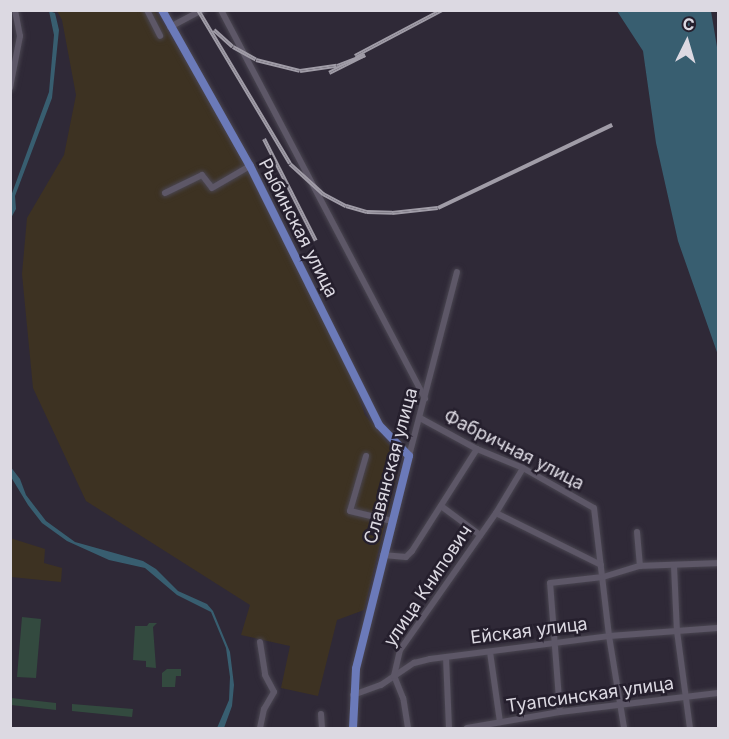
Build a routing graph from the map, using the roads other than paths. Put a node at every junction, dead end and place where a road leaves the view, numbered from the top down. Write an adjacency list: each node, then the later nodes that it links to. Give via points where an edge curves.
1 (15, 10): 9 (street)
2 (147, 10): 8 (street)
3 (162, 10): 6 (main road, Рыбинская улица)
4 (202, 10): 6 (street)
5 (221, 10): 14 (street)
6 (170, 27): 11 (main road, Рыбинская улица)
7 (10, 36): 9 (street)
8 (160, 36)
9 (20, 37): 10 (street)
10 (10, 88)
11 (250, 166): 12 (street, via 212,188 202,175); 18 (main road, Рыбинская улица, via 379,424)
12 (165, 193)
13 (457, 272): 14 (street, Славянская улица)
14 (425, 399): 15 (street, Славянская улица)
15 (420, 418): 16 (street, Фабричная улица); 18 (street, Славянская улица)
16 (477, 449): 19 (street, Фабричная улица); 20 (street)
17 (366, 456): 22 (street, via 350,511)
18 (409, 456): 22 (main road, Славянская улица)
19 (523, 468): 21 (street, улица Книпович); 27 (street, Фабричная улица, via 594,508)
20 (441, 506): 24 (street); 25 (street, via 406,557)
21 (496, 513): 24 (street, улица Книпович); 27 (street)
22 (392, 522): 25 (main road, Славянская улица)
23 (637, 532): 28 (street)
24 (480, 535): 38 (street, улица Книпович, via 408,635)
25 (383, 555): 40 (main road, Славянская улица)
26 (718, 562): 29 (street)
27 (601, 565): 30 (street)
28 (640, 566): 29 (street); 30 (street)
29 (674, 566): 32 (street)
30 (603, 577): 33 (street); 35 (street, via 550,583)
31 (718, 628): 32 (street, Ейская улица)
32 (677, 632): 33 (street, Ейская улица); 41 (street)
33 (609, 636): 35 (street, Ейская улица); 42 (street)
34 (260, 642): 46 (street, via 265,675 274,692 264,709)
35 (555, 643): 36 (street, Ейская улица); 43 (street)
36 (490, 652): 37 (street, Ейская улица); 45 (street)
37 (446, 657): 38 (street, Ейская улица, via 414,663); 50 (street)
38 (394, 676): 40 (street, Ейская улица, via 370,691); 49 (street, улица Книпович, via 404,698)
39 (718, 693): 41 (street, Туапсинская улица)
40 (353, 695): 48 (main road, Славянская улица)
41 (685, 697): 42 (street, Туапсинская улица); 53 (street)
42 (621, 705): 43 (street, Туапсинская улица); 52 (street)
43 (560, 712): 45 (street, Туапсинская улица)
44 (321, 714): 47 (street)
45 (500, 722): 51 (street, Туапсинская улица)
46 (260, 729)
47 (322, 729)
48 (353, 729)
49 (408, 729)
50 (449, 729)
51 (467, 729)
52 (624, 729)
53 (690, 729)

